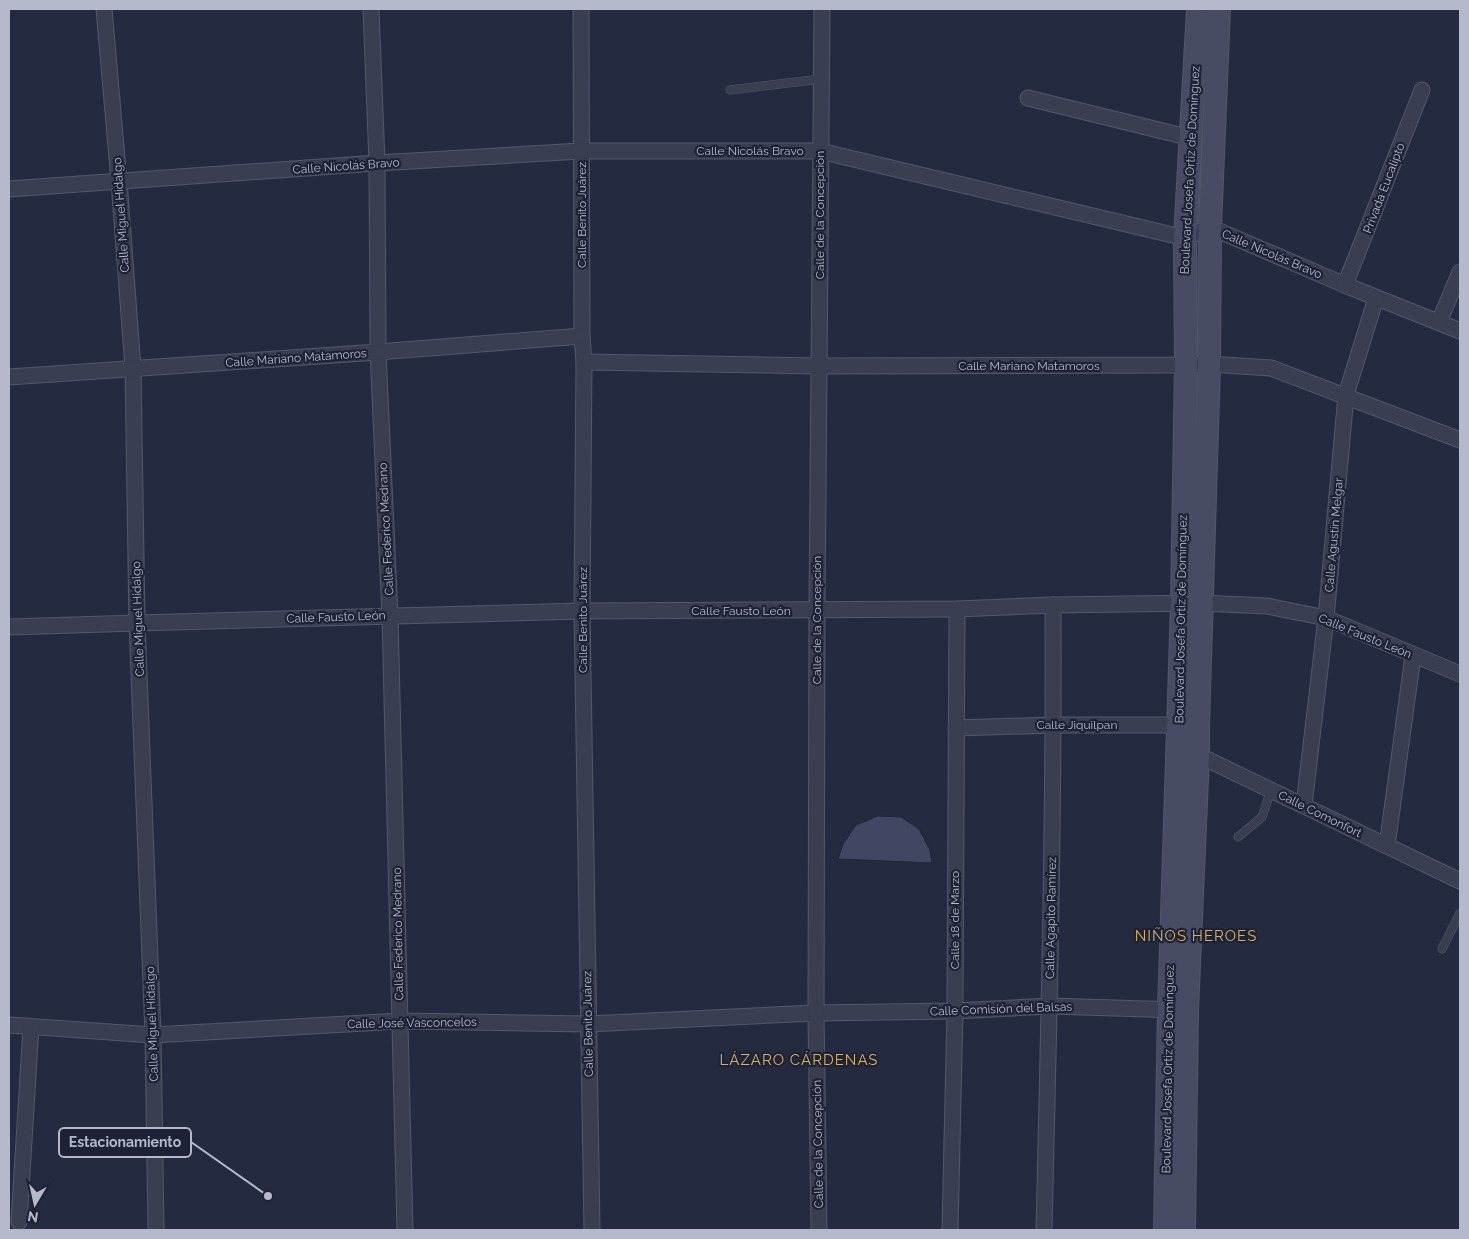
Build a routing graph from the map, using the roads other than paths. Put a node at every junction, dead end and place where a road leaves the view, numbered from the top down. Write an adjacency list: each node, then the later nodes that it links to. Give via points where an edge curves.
1 (104, 9): 15 (street, Calle Miguel Hidalgo)
2 (371, 9): 14 (street, Calle Federico Medrano)
3 (581, 9): 12 (street, Calle Benito Juárez)
4 (822, 9): 7 (street, Calle de la Concepción)
5 (1198, 9): 11 (street, Boulevard Josefa Ortiz de Domínguez)
6 (1219, 9): 17 (street, Boulevard Josefa Ortiz de Domínguez)
7 (821, 80): 8 (lane); 13 (street, Calle de la Concepción)
8 (730, 90)
9 (1422, 90): 20 (street, Privada Eucalipto)
10 (1028, 98): 11 (street)
11 (1190, 138): 18 (street, Boulevard Josefa Ortiz de Domínguez)
12 (581, 151): 13 (street, Calle Nicolás Bravo); 14 (street, Calle Nicolás Bravo); 24 (street, Calle Benito Juárez)
13 (820, 151): 18 (street, Calle Nicolás Bravo); 29 (street, Calle de la Concepción)
14 (377, 163): 15 (street, Calle Nicolás Bravo); 25 (street, Calle Federico Medrano)
15 (119, 181): 16 (street, Calle Nicolás Bravo); 30 (street, Calle Miguel Hidalgo)
16 (9, 189)
17 (1210, 227): 18 (street, Calle Nicolás Bravo); 20 (street, Calle Nicolás Bravo); 27 (street, Boulevard Josefa Ortiz de Domínguez)
18 (1185, 238): 28 (street, Boulevard Josefa Ortiz de Domínguez)
19 (1460, 272): 22 (street)
20 (1345, 285): 21 (street, Calle Nicolás Bravo)
21 (1376, 298): 22 (street, Calle Nicolás Bravo); 32 (street, Calle Agustín Melgar)
22 (1439, 322): 23 (street, Calle Nicolás Bravo)
23 (1460, 331)
24 (582, 336): 25 (street, Calle Mariano Matamoros); 26 (street, Calle Benito Juárez)
25 (378, 352): 30 (street, Calle Mariano Matamoros); 39 (street, Calle Federico Medrano)
26 (584, 362): 29 (street, Calle Mariano Matamoros); 38 (street, Calle Benito Juárez)
27 (1209, 364): 28 (street, Calle Mariano Matamoros); 32 (street, Calle Mariano Matamoros, via 1271,368); 34 (street, Boulevard Josefa Ortiz de Domínguez)
28 (1186, 365): 29 (street, Calle Mariano Matamoros); 34 (street, Boulevard Josefa Ortiz de Domínguez)
29 (820, 366): 37 (street, Calle de la Concepción)
30 (133, 368): 31 (street, Calle Mariano Matamoros); 41 (street, Calle Miguel Hidalgo)
31 (9, 377)
32 (1346, 395): 33 (street, Calle Mariano Matamoros); 40 (street, Calle Agustín Melgar)
33 (1460, 440)
34 (1192, 603): 35 (street, Calle Fausto León); 40 (street, Calle Fausto León, via 1267,606); 46 (street, Boulevard Josefa Ortiz de Domínguez)
35 (1053, 605): 36 (street, Calle Fausto León); 45 (street, Calle Agapito Ramírez)
36 (957, 609): 37 (street, Calle Fausto León); 47 (street, Calle 18 de Marzo)
37 (817, 610): 38 (street, Calle Fausto León); 59 (street, Calle de la Concepción)
38 (582, 611): 39 (street, Calle Fausto León); 61 (street, Calle Benito Juárez)
39 (390, 616): 41 (street, Calle Fausto León); 60 (street, Calle Federico Medrano)
40 (1326, 618): 43 (street, Calle Fausto León); 50 (street, Calle Agustín Melgar)
41 (138, 622): 42 (street, Calle Fausto León); 64 (street, Calle Miguel Hidalgo)
42 (9, 627)
43 (1413, 656): 44 (street, Calle Fausto León); 52 (street)
44 (1460, 674)
45 (1054, 725): 46 (street, Calle Jiquilpan); 47 (street, Calle Jiquilpan); 56 (street, Calle Agapito Ramírez)
46 (1188, 725): 48 (street, Boulevard Josefa Ortiz de Domínguez)
47 (956, 728): 58 (street, Calle 18 de Marzo)
48 (1188, 755): 49 (street, Calle Comonfort); 57 (street, Boulevard Josefa Ortiz de Domínguez)
49 (1271, 790): 50 (street, Calle Comonfort); 51 (lane, via 1262,817)
50 (1304, 806): 52 (street, Calle Comonfort)
51 (1238, 837)
52 (1387, 846): 53 (street, Calle Comonfort)
53 (1460, 881)
54 (1460, 913): 55 (lane)
55 (1442, 949)
56 (1050, 1006): 57 (street, Calle Comisión del Balsas); 58 (street, Calle Comisión del Balsas); 71 (street, Calle Agapito Ramírez)
57 (1178, 1010): 72 (street, Boulevard Josefa Ortiz de Domínguez); 73 (street, Boulevard Josefa Ortiz de Domínguez)
58 (955, 1011): 59 (street, Calle Comisión del Balsas); 70 (street, Calle 18 de Marzo)
59 (816, 1013): 61 (street, Calle José Vasconcelos); 69 (street, Calle de la Concepción)
60 (400, 1021): 61 (street, Calle José Vasconcelos); 64 (street, Calle José Vasconcelos); 67 (street, Calle Federico Medrano)
61 (588, 1024): 68 (street, Calle Benito Juárez)
62 (9, 1025): 63 (street, Calle José Vasconcelos)
63 (31, 1027): 64 (street, Calle José Vasconcelos); 65 (street)
64 (153, 1035): 66 (street, Calle Miguel Hidalgo)
65 (19, 1222)
66 (156, 1230)
67 (405, 1230)
68 (592, 1230)
69 (819, 1230)
70 (950, 1230)
71 (1044, 1230)
72 (1165, 1230)
73 (1184, 1230)

